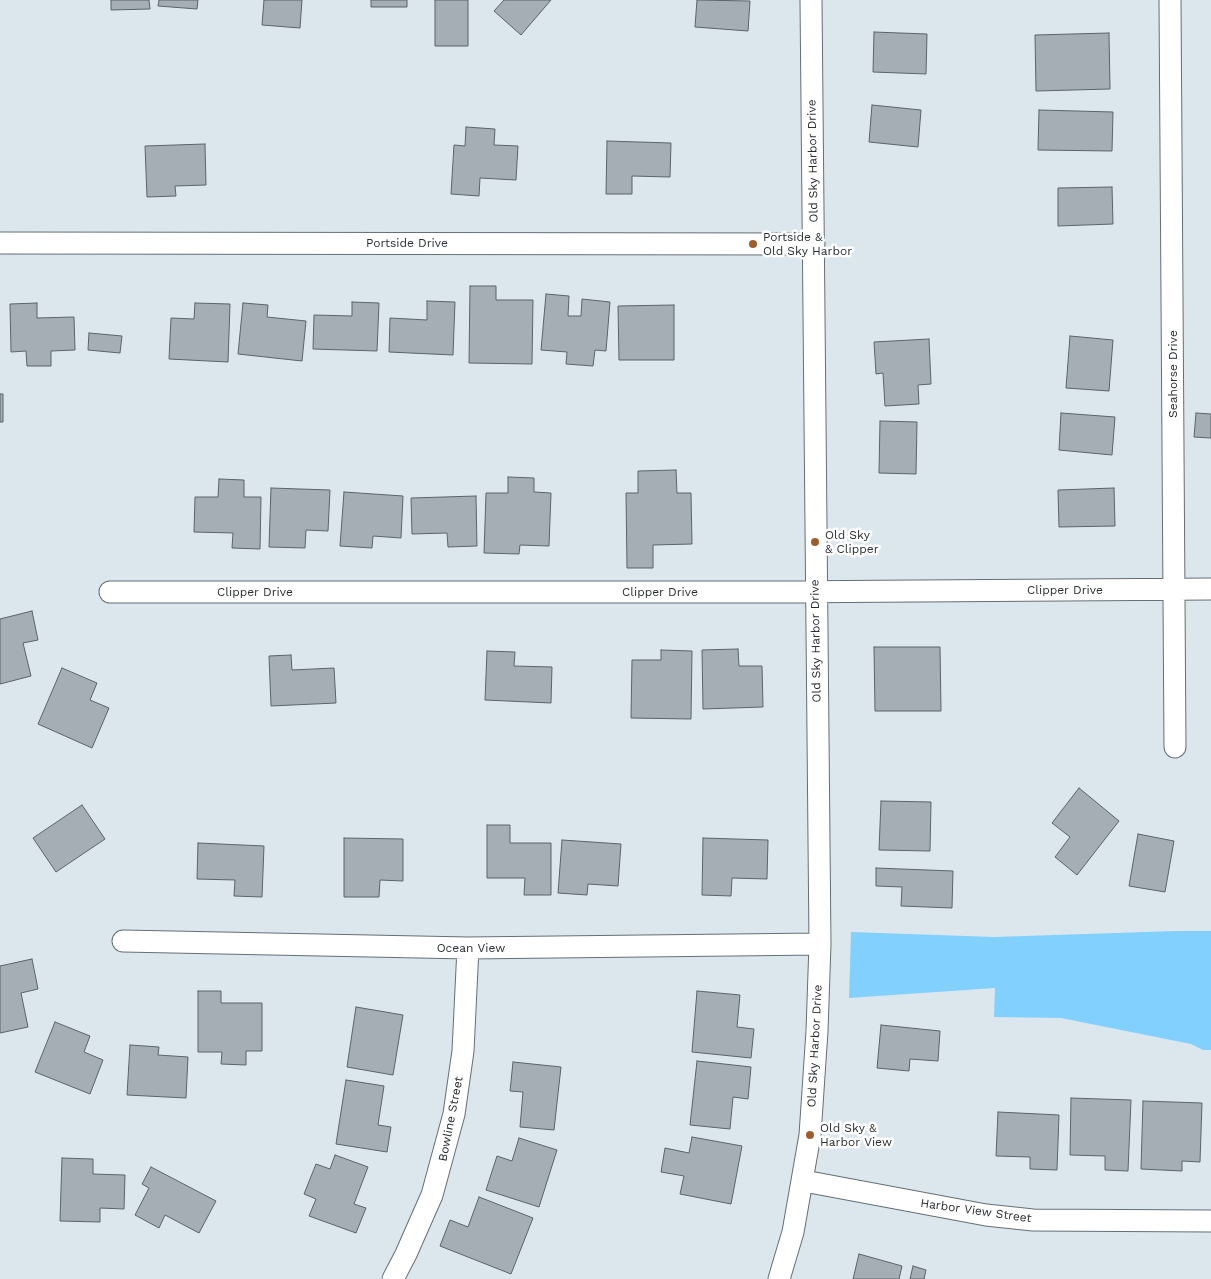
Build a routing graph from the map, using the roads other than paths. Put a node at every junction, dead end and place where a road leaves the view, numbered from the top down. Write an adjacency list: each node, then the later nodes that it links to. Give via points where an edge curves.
1 (811, 0): 4 (street, Old Sky Harbor Drive)
2 (1170, 0): 5 (street, Seahorse Drive)
3 (0, 243): 4 (street, Portside Drive)
4 (814, 244): 8 (street, Old Sky Harbor Drive)
5 (1174, 589): 6 (street, Clipper Drive); 8 (street, Clipper Drive); 9 (street, Seahorse Drive)
6 (1211, 589)
7 (110, 592): 8 (street, Clipper Drive)
8 (815, 592): 11 (street, Old Sky Harbor Drive)
9 (1175, 747)
10 (123, 941): 12 (street, Ocean View)
11 (820, 944): 12 (street, Ocean View); 13 (street, Old Sky Harbor Drive, via 811,1126)
12 (468, 948): 15 (street, Bowline Street, via 463,1051 454,1114 432,1195)
13 (804, 1181): 14 (street, Harbor View Street, via 986,1215 1033,1220); 16 (street, Old Sky Harbor Drive)
14 (1211, 1221)
15 (393, 1279)
16 (779, 1279)

